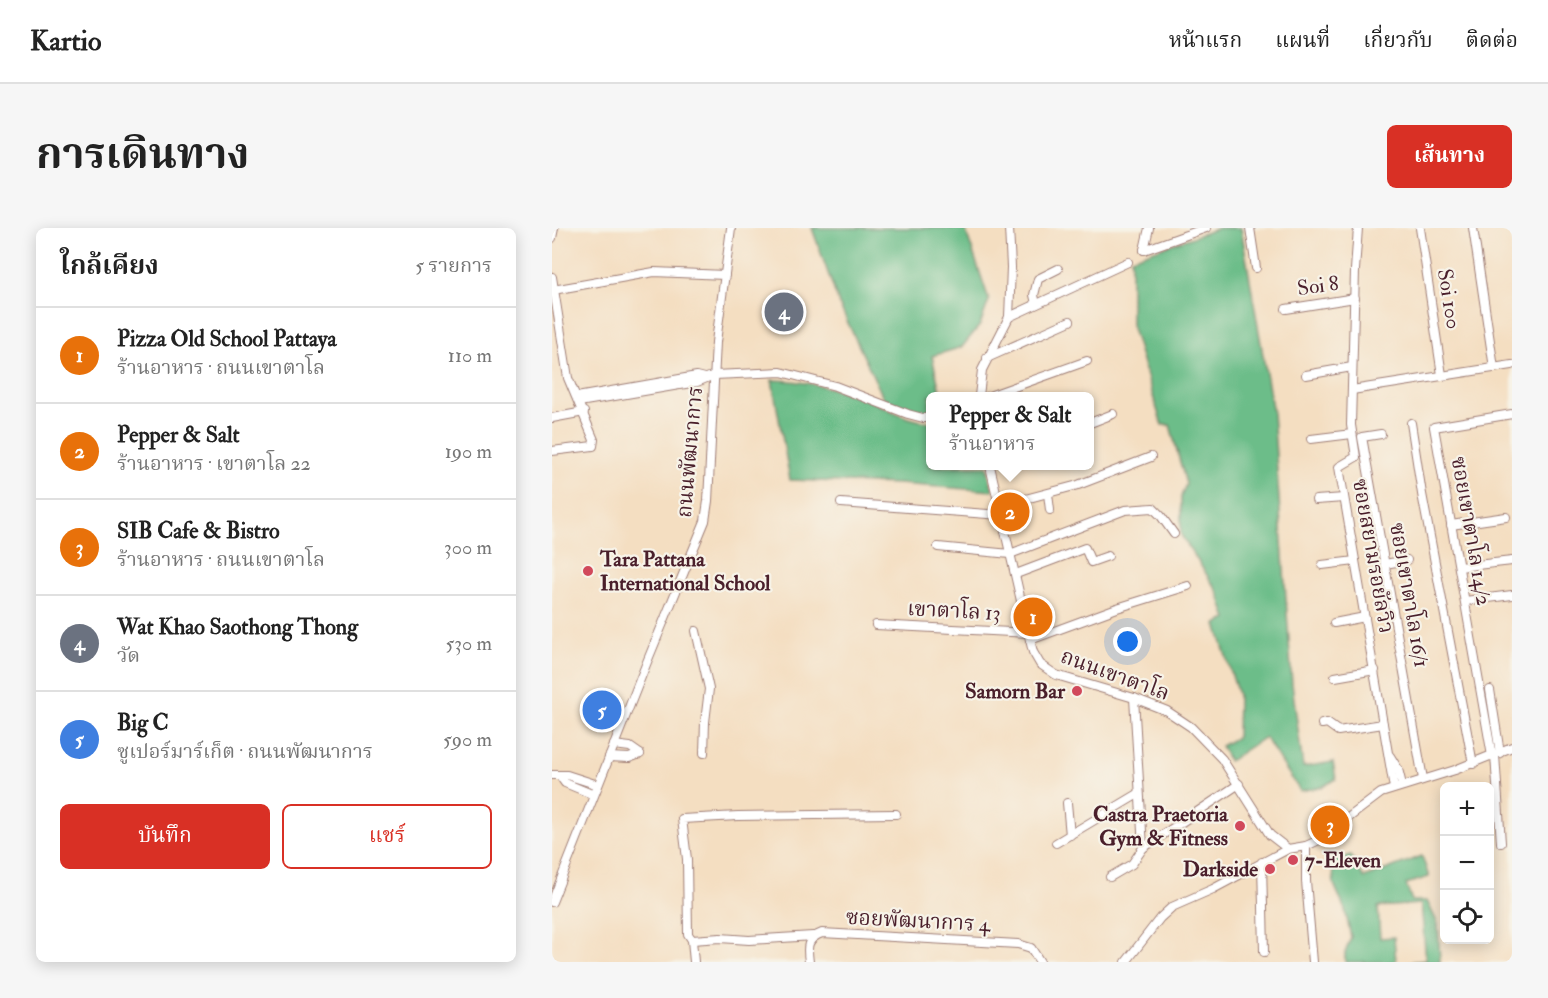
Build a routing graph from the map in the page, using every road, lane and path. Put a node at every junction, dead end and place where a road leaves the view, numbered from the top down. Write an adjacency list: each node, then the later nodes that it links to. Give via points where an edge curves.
1 (554, 228): 10 (street)
2 (731, 228): 14 (street, ถนนพัฒนาการ)
3 (1009, 228): 20 (street)
4 (1149, 228): 5 (street, via 1144,250)
5 (1206, 228)
6 (1250, 228): 12 (street)
7 (1358, 228): 17 (street, ซอยสยามรอยัลวิว)
8 (1420, 228): 28 (street, Soi 100)
9 (1473, 228): 26 (street)
10 (552, 238)
11 (1128, 262): 18 (street)
12 (1256, 268)
13 (1058, 269): 18 (street, via 1038,279)
14 (725, 274): 16 (street, via 654,272); 29 (street, ถนนพัฒนาการ)
15 (552, 277): 16 (street)
16 (553, 290): 33 (street, via 568,378)
17 (1355, 298): 19 (street, Soi 8); 25 (street, ซอยสยามรอยัลวิว)
18 (1036, 304): 20 (street)
19 (1286, 309)
20 (1009, 317): 22 (street)
21 (1070, 321): 22 (street)
22 (987, 358): 31 (street)
23 (1088, 361): 32 (street)
24 (1512, 365): 26 (street)
25 (1353, 367): 27 (street); 30 (street, ซอยสยามรอยัลวิว)
26 (1494, 368): 28 (street)
27 (1305, 375)
28 (1442, 375): 30 (street)
29 (710, 376): 33 (street, via 697,382); 38 (street, via 781,372 845,389); 80 (street, ถนนพัฒนาการ, via 705,521)
30 (1352, 390): 41 (street, ซอยสยามรอยัลวิว)
31 (979, 392)
32 (1000, 392)
33 (578, 399): 34 (street)
34 (584, 412): 37 (street); 44 (street, via 593,446)
35 (1113, 414): 39 (street)
36 (1512, 414): 54 (street, ซอยเขาตาโล 14/2, via 1434,427)
37 (552, 418)
38 (926, 418)
39 (1094, 421)
40 (1411, 423): 85 (street)
41 (1352, 434): 43 (street); 48 (street, ซอยสยามรอยัลวิว, via 1356,457 1339,467)
42 (1381, 434): 62 (street, ซอยเขาตาโล 16/1, via 1362,437)
43 (1311, 439)
44 (552, 451)
45 (1151, 457): 47 (street)
46 (991, 470): 51 (street, ถนนเขาตาโล)
47 (1048, 494): 51 (street); 52 (street)
48 (1344, 498): 49 (street); 60 (street, ซอยสยามรอยัลวิว)
49 (1316, 500)
50 (841, 503): 51 (street)
51 (1000, 510): 57 (street, ถนนเขาตาโล)
52 (1050, 510)
53 (1506, 517): 54 (street)
54 (1452, 525): 64 (street, ซอยเขาตาโล 14/2)
55 (1174, 534): 57 (street, via 1153,508 1136,508)
56 (938, 547): 57 (street)
57 (1011, 554): 65 (street, ถนนเขาตาโล)
58 (1108, 556): 65 (street, via 1091,562 1085,548)
59 (1407, 560): 62 (street)
60 (1355, 561): 63 (street); 69 (street, ซอยสยามรอยัลวิว)
61 (1512, 561): 64 (street)
62 (1385, 564): 87 (street, ซอยเขาตาโล 16/1)
63 (1322, 565)
64 (1459, 567): 68 (street, ซอยเขาตาโล 14/2)
65 (1016, 574): 73 (street, ถนนเขาตาโล)
66 (1188, 586): 73 (street)
67 (1512, 595): 68 (street)
68 (1465, 601): 83 (street, ซอยเขาตาโล 14/2)
69 (1365, 617): 70 (street); 74 (street, ซอยสยามรอยัลวิว)
70 (1334, 623)
71 (876, 625): 73 (street, เขาตาโล 13)
72 (696, 631): 82 (street, via 709,689)
73 (1029, 637): 77 (street, ถนนเขาตาโล, via 1040,664 1056,675)
74 (1375, 670): 75 (street); 79 (street, ซอยสยามรอยัลวิว)
75 (1335, 677)
76 (1490, 690): 83 (street)
77 (1134, 698): 88 (street, ถนนเขาตาโล, via 1167,711 1191,727 1222,759); 91 (street)
78 (1322, 724): 79 (street, via 1338,731)
79 (1383, 724): 90 (street, ซอยสยามรอยัลวิว, via 1390,771)
80 (614, 745): 84 (street, ถนนพัฒนาการ); 84 (street, via 630,747 640,754 629,759)
81 (1512, 747): 83 (street)
82 (704, 753)
83 (1496, 755): 85 (street); 97 (street)
84 (609, 757): 89 (street, ถนนพัฒนาการ)
85 (1473, 764): 87 (street)
86 (556, 775): 89 (street); 92 (street)
87 (1423, 779): 90 (street)
88 (1239, 784): 99 (street); 100 (street, ถนนเขาตาโล, via 1270,835)
89 (598, 785): 92 (street, ถนนพัฒนาการ)
90 (1398, 787): 98 (street, via 1381,793)
91 (1138, 794): 95 (street); 99 (street)
92 (594, 795): 103 (street, ถนนพัฒนาการ)
93 (1067, 803): 95 (street)
94 (896, 814): 105 (street, via 682,819 688,934)
95 (1070, 835): 96 (street)
96 (1056, 843)
97 (1501, 843)
98 (1306, 846): 100 (street); 111 (street)
99 (1143, 848): 102 (street, via 1132,864)
100 (1288, 849): 101 (street)
101 (1262, 862): 106 (street); 110 (street, via 1172,907)
102 (1110, 877)
103 (552, 902)
104 (813, 936): 105 (street, ซอยพัฒนาการ 4); 108 (street); 109 (street, ซอยพัฒนาการ 4, via 822,933 1018,944 1031,948)
105 (693, 940): 107 (street)
106 (1264, 952)
107 (694, 962)
108 (809, 962)
109 (1040, 962)
110 (1125, 962)
111 (1313, 962)

